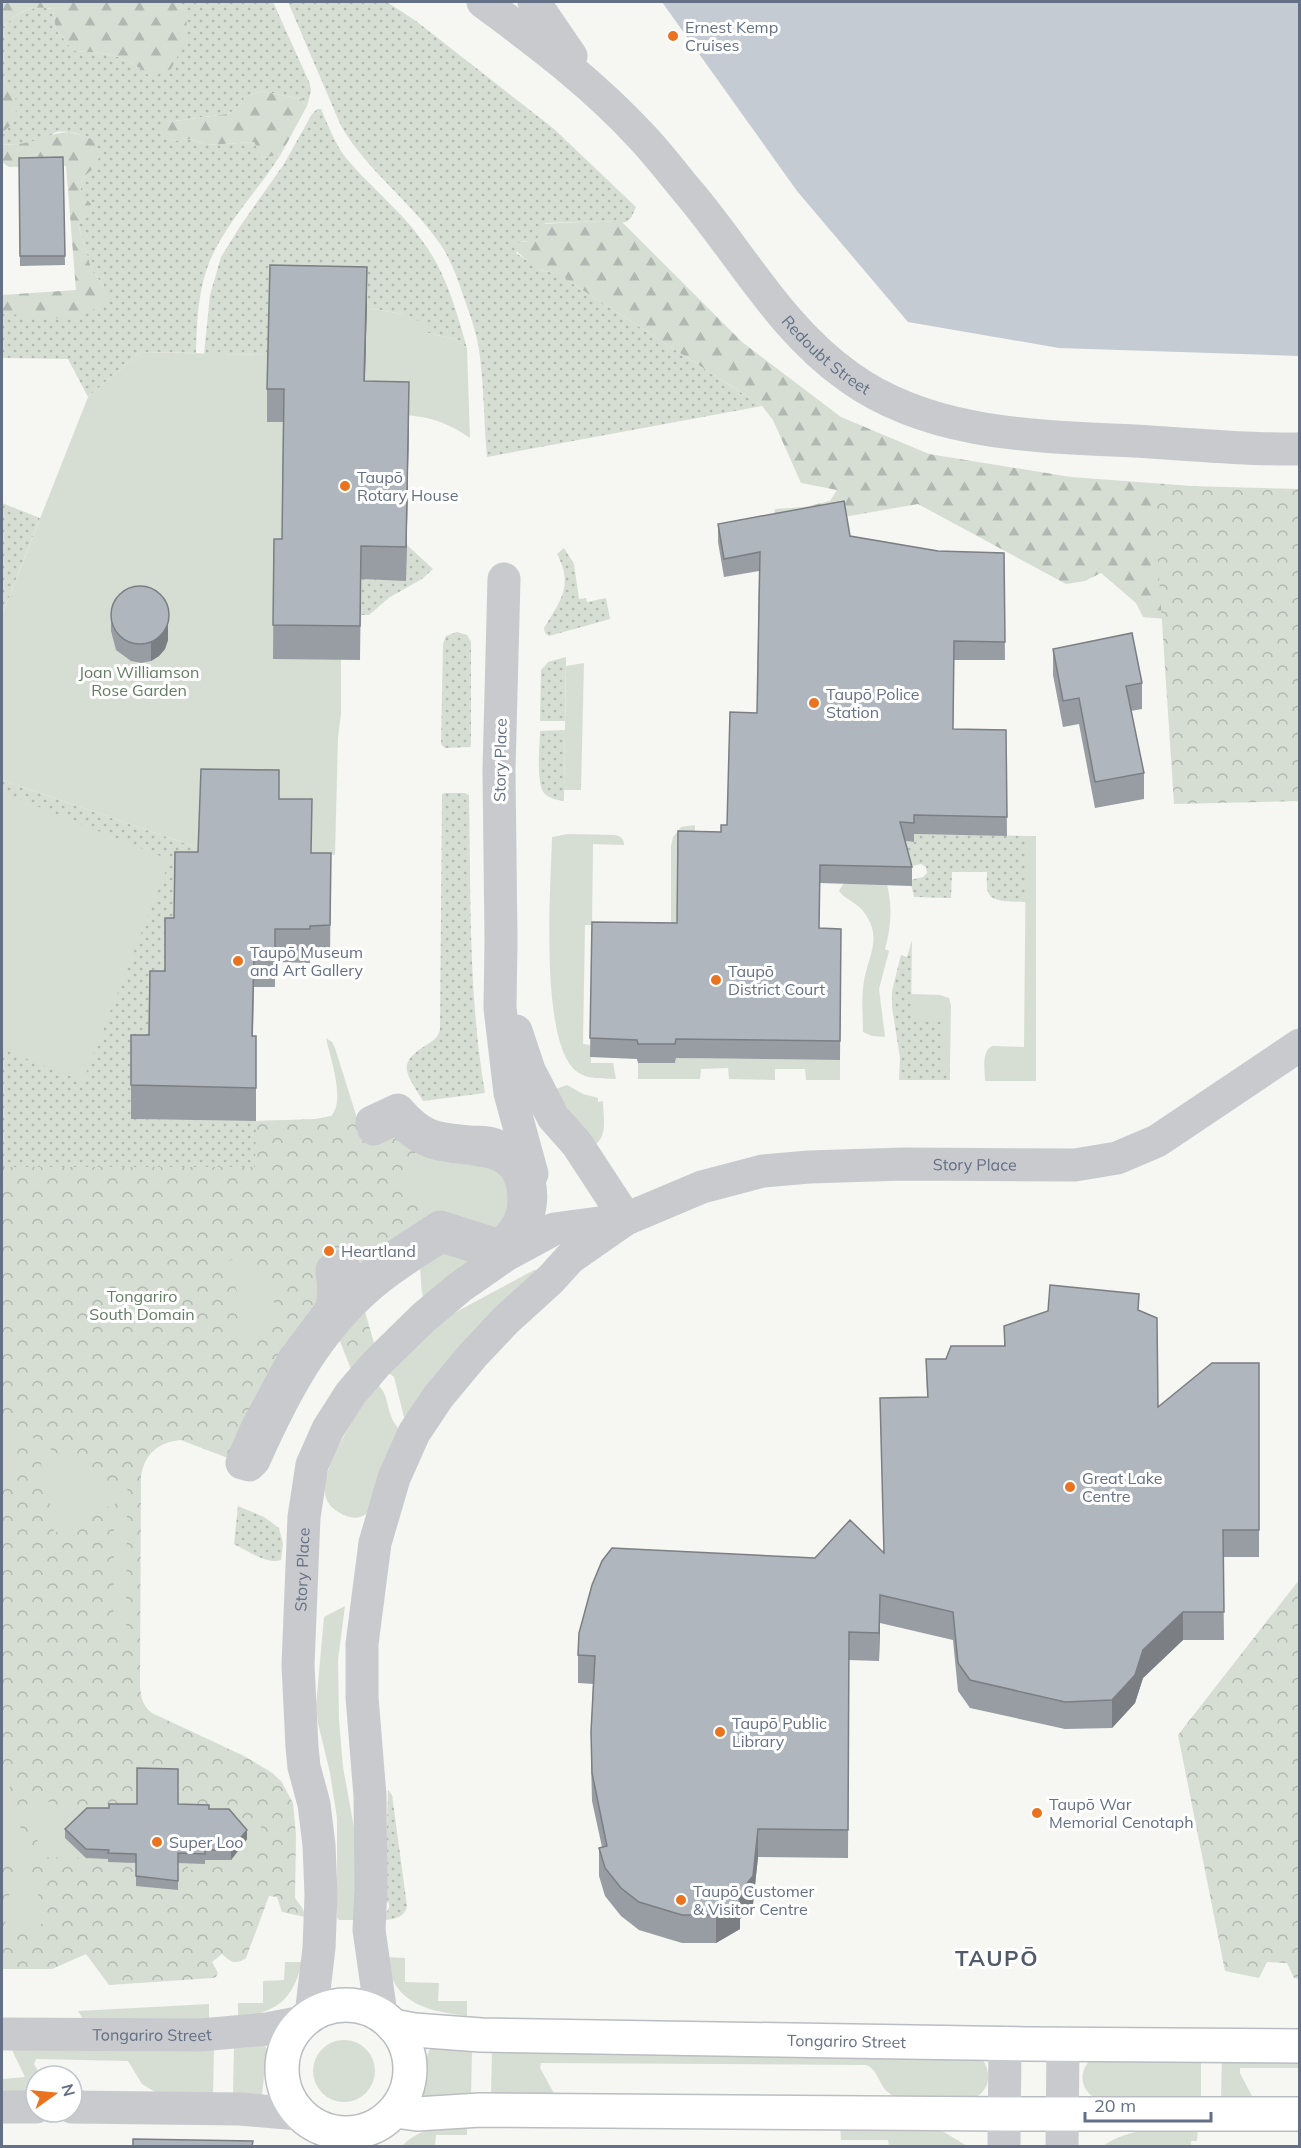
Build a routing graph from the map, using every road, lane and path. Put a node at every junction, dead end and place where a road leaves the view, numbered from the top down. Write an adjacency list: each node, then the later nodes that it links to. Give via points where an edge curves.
1 (483, 2): 3 (street, Redoubt Street)
2 (534, 2): 3 (street)
3 (594, 90): 4 (street, Redoubt Street, via 657,154 811,348 850,378 892,402 942,420 993,431)
4 (1299, 449)
5 (504, 579): 6 (street, Story Place, via 499,770)
6 (501, 941): 9 (street, Story Place, via 511,1014 529,1070 554,1117 578,1144); 10 (street, Story Place, via 500,1008 507,1075 534,1180)
7 (1299, 1045): 9 (street, Story Place, via 1158,1141 1117,1158 1075,1165 849,1165 763,1171 702,1187)
8 (372, 1122): 8 (street, via 374,1129 398,1117 412,1133 433,1142 488,1150 503,1157 517,1170 524,1189 522,1218 500,1246 440,1227 393,1257 357,1287 342,1266 332,1270 332,1309 293,1360 257,1428 242,1463 246,1465 254,1460 301,1366 337,1317 375,1281 441,1236 500,1254 515,1241 528,1221 531,1198 527,1179 507,1152 488,1143 434,1138 417,1130 398,1110)
9 (626, 1219): 10 (street, Story Place); 11 (street, Story Place)
10 (554, 1228): 11 (street, Story Place); 12 (street, Story Place, via 460,1287 376,1364 333,1420 312,1465 304,1517 298,1665 304,1767 314,1804 321,1929)
11 (570, 1258): 13 (street, Story Place, via 506,1320 438,1397 414,1433 394,1478 375,1543 362,1644 362,1697 369,1796 369,1930)
12 (307, 2018): 13 (street, via 340,2005 355,2006); 14 (street, Tongariro Street, via 267,2029 213,2035); 25 (street, via 285,2046 282,2067 285,2089)
13 (387, 2020): 15 (street, Tongariro Street, via 414,2030 481,2035); 24 (street, via 406,2046 410,2068 406,2092)
14 (2, 2034)
15 (1005, 2043): 16 (street, Tongariro Street); 21 (street)
16 (1062, 2044): 17 (street, Tongariro Street); 22 (street)
17 (1299, 2046)
18 (2, 2107): 19 (street)
19 (24, 2107)
20 (84, 2107): 25 (street, via 240,2109)
21 (1004, 2114): 22 (street); 24 (street, via 480,2110 417,2114); 26 (street)
22 (1062, 2114): 23 (street); 27 (street)
23 (1299, 2114)
24 (389, 2125): 25 (street, via 341,2134)
25 (305, 2127)
26 (1004, 2146)
27 (1062, 2146)

